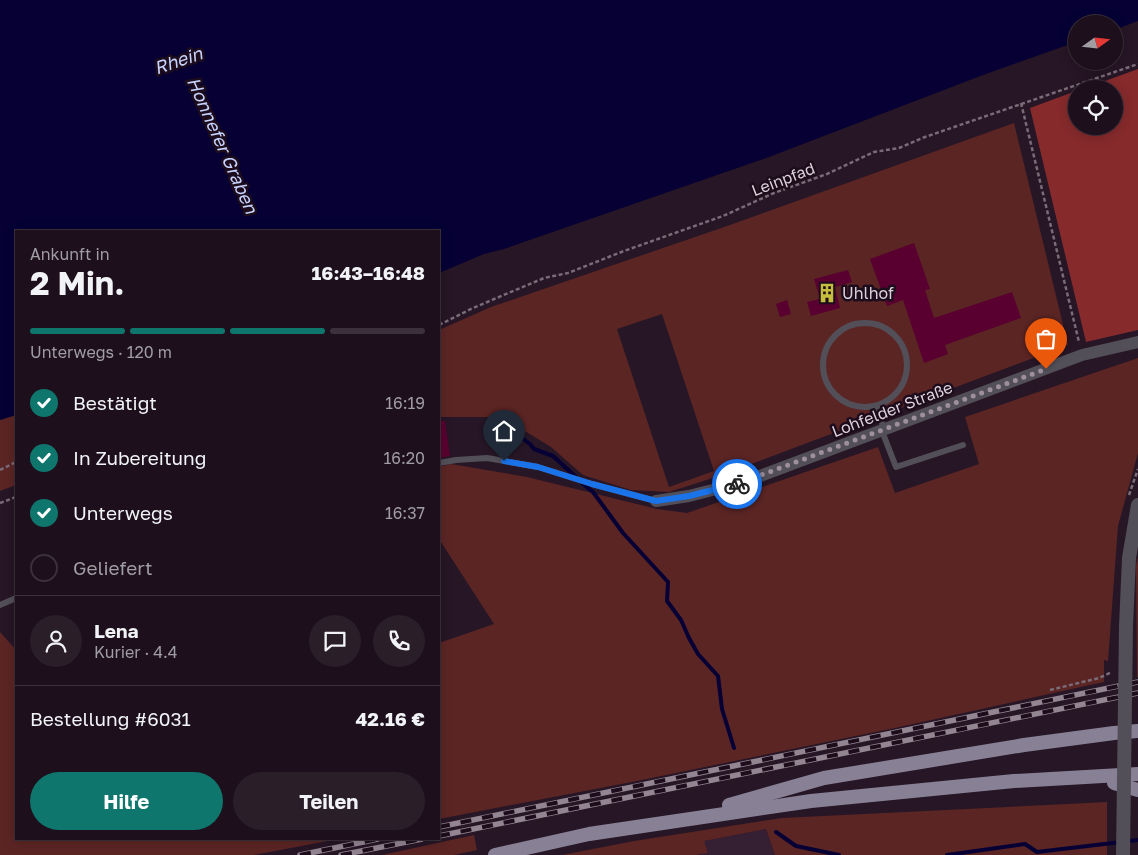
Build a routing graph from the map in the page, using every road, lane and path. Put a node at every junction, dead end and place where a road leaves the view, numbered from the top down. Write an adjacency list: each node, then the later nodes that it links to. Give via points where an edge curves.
1 (1138, 64): 2 (path, Leinpfad)
2 (1021, 103): 3 (path, Leinpfad, via 899,148 874,152 723,216 568,273 544,278); 5 (path)
3 (440, 324)
4 (1138, 342): 5 (street, Lohfelder Straße)
5 (1082, 355): 7 (street, Lohfelder Straße)
6 (877, 406): 6 (lane, via 900,389 907,362 895,336 884,328 856,324 832,338 822,363 824,376 838,399 864,408); 7 (lane)
7 (883, 430): 8 (lane, via 896,467); 14 (street, Lohfelder Straße, via 744,482)
8 (963, 445)
9 (15, 462): 12 (path)
10 (440, 463): 14 (lane, via 486,458 538,467)
11 (1138, 469): 15 (path)
12 (0, 470)
13 (15, 497): 16 (path)
14 (656, 501)
15 (1133, 501): 21 (street, bridge, via 1126,626)
16 (0, 503)
17 (15, 598): 18 (lane)
18 (0, 605)
19 (1113, 671): 20 (path, via 1099,678)
20 (1050, 690)
21 (1131, 732): 25 (main road, via 1024,745 824,778); 27 (street, bridge)
22 (1138, 774): 23 (main road)
23 (1086, 776): 24 (main road); 25 (main road, via 862,794)
24 (1138, 790)
25 (670, 821): 26 (main road, via 589,834)
26 (495, 855)
27 (1123, 855)

